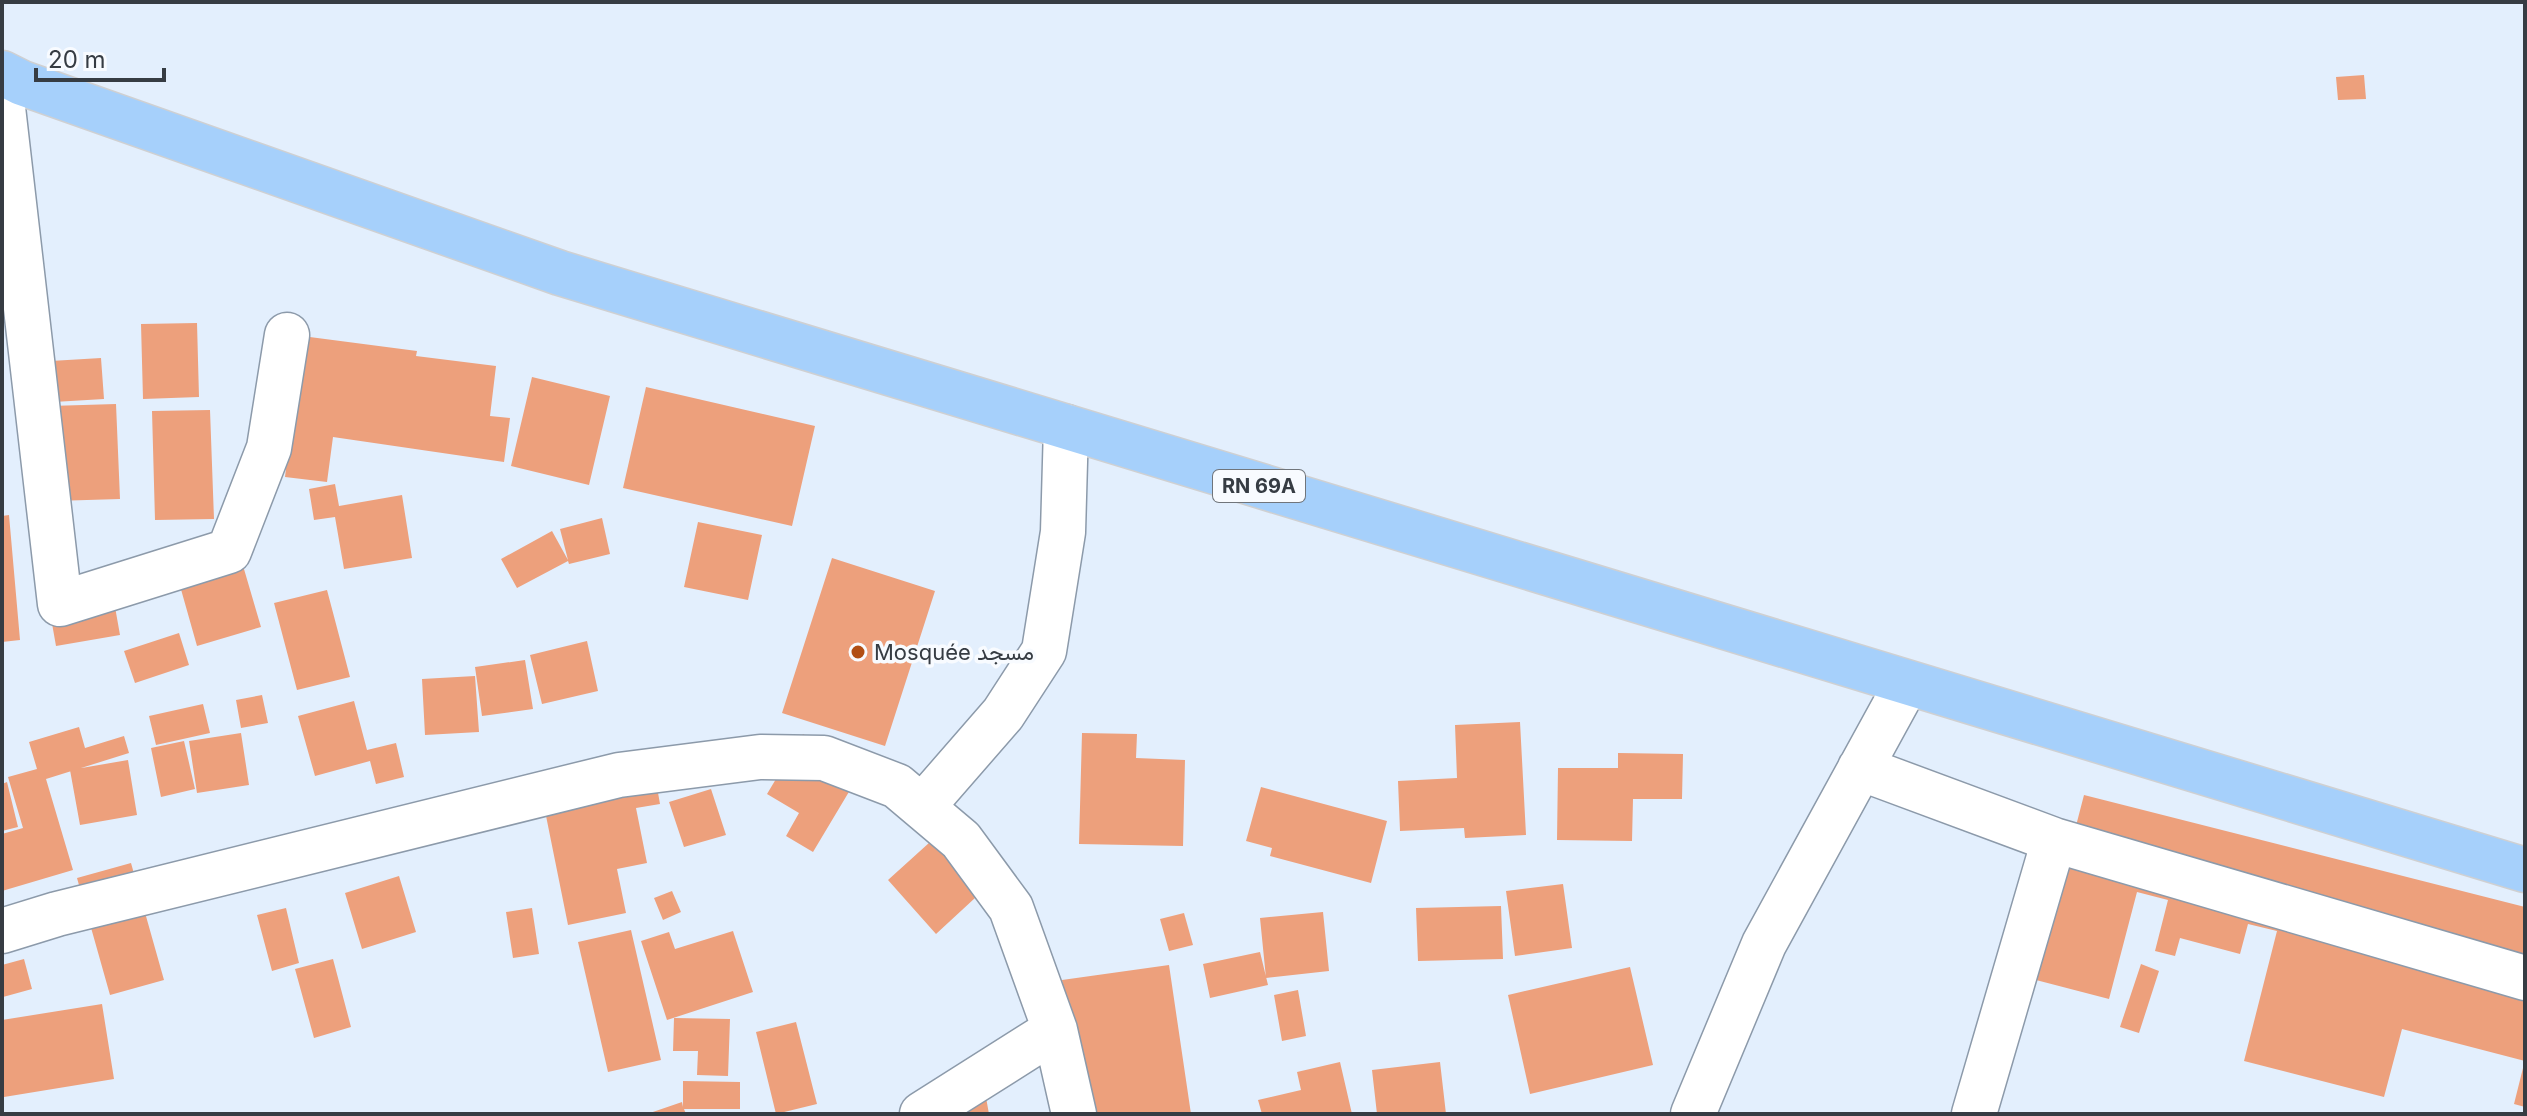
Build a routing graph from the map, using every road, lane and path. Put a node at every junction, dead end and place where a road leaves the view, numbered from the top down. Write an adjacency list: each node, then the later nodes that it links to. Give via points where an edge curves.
1 (2, 73): 4 (main road, RN 69A, via 560,273)
2 (2, 99): 3 (street, via 60,604 229,551 269,448)
3 (287, 335)
4 (1066, 427): 5 (main road, RN 69A); 7 (street, via 1063,532 1044,651 1003,714)
5 (1907, 683): 6 (street); 9 (main road, RN 69A)
6 (1860, 768): 8 (street); 15 (street, via 1764,944)
7 (922, 807): 10 (street, via 897,786 824,758 760,757 619,775); 12 (street, via 961,840 1011,908)
8 (2054, 840): 11 (street); 16 (street)
9 (2525, 870)
10 (2, 931)
11 (2525, 978)
12 (1055, 1030): 13 (street); 14 (street)
13 (922, 1114)
14 (1074, 1114)
15 (1693, 1114)
16 (1974, 1114)

